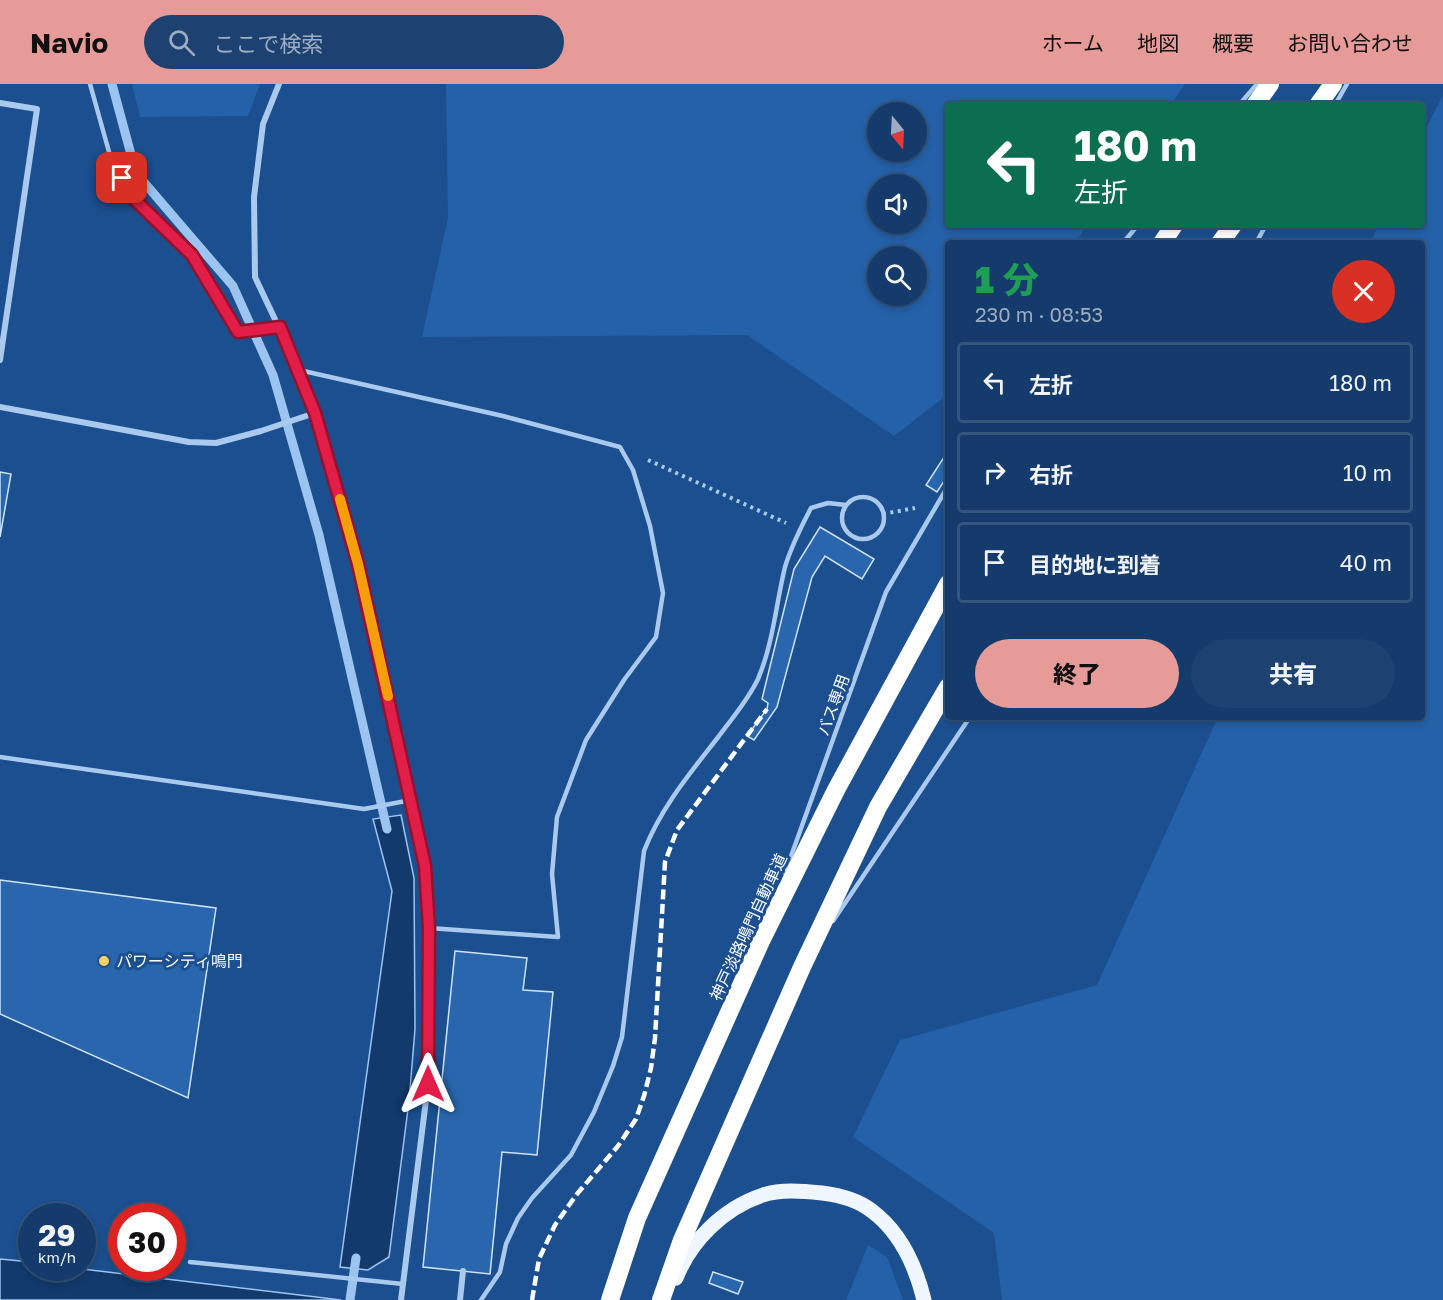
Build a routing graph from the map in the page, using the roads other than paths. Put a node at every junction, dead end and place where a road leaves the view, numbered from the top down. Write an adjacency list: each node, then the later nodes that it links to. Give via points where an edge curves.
1 (90, 84): 14 (lane, via 111,159 132,197 192,255 238,332)
2 (279, 84): 14 (street, via 263,124 254,197 255,277)
3 (1257, 84): 7 (lane)
4 (1270, 84): 8 (highway)
5 (1333, 84): 9 (highway)
6 (1347, 84): 10 (lane)
7 (1242, 102)
8 (1258, 102)
9 (1320, 102)
10 (1337, 102)
11 (0, 103): 15 (street, via 37,109)
12 (1136, 228): 13 (lane)
13 (1126, 240)
14 (280, 327): 16 (street)
15 (0, 360)
16 (299, 370): 18 (street); 26 (lane, via 620,447 633,470 650,526 663,592 656,637 586,740 557,817 552,874 558,937)
17 (0, 407): 18 (street, via 216,443)
18 (315, 413): 25 (street, via 358,564)
19 (945, 491): 27 (lane, バス専用, via 886,592)
20 (846, 505): 20 (lane, via 841,518 852,536 872,537 882,527 883,514 876,502 864,497); 34 (lane, via 828,503 811,508 786,566 758,678 747,700 653,828 644,851 626,1012 614,1066 571,1155 518,1218 506,1244 500,1272)
21 (945, 590): 27 (highway, 神戸淡路鳴門自動車道, via 836,790)
22 (945, 692): 28 (highway, via 878,807)
23 (968, 720): 28 (lane)
24 (0, 757): 25 (lane, via 364,809)
25 (411, 800): 26 (street, via 425,866)
26 (429, 928): 31 (street, via 428,1084)
27 (761, 941): 35 (highway, 神戸淡路鳴門自動車道, via 637,1218)
28 (802, 968): 36 (highway, via 682,1240)
29 (190, 1262): 31 (lane)
30 (463, 1271): 33 (street)
31 (403, 1284): 32 (street)
32 (401, 1300)
33 (460, 1300)
34 (481, 1300)
35 (610, 1300)
36 (661, 1300)
37 (668, 1300): 38 (main road, via 682,1265 701,1237 727,1212 764,1194 804,1191 843,1196 872,1211 900,1239)
38 (924, 1300)

